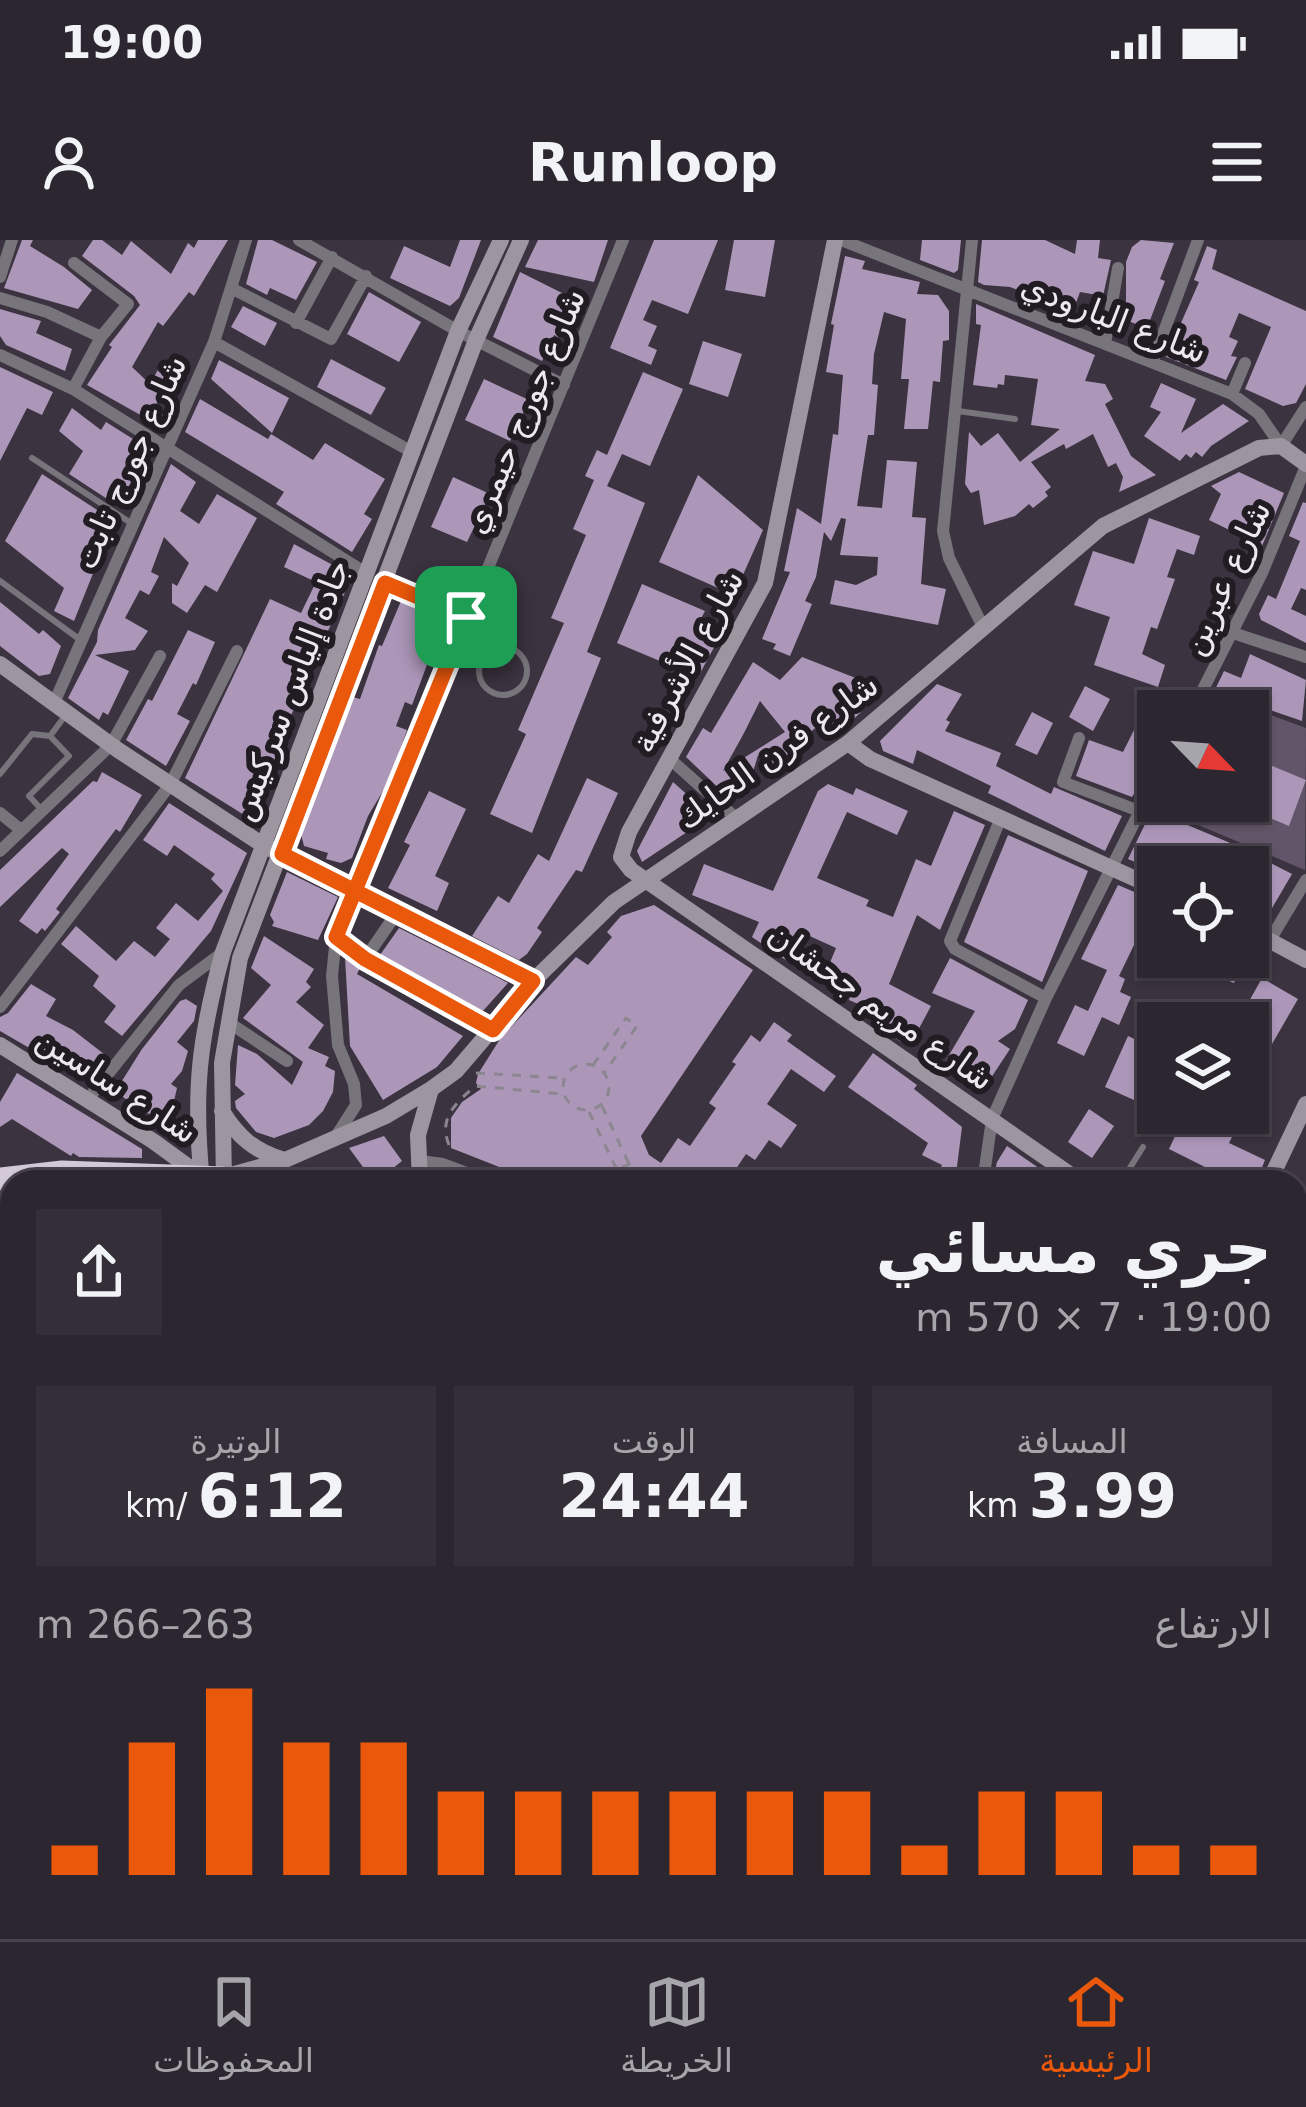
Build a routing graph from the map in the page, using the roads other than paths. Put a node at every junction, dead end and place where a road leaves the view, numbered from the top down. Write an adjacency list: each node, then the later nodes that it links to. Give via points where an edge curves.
1 (12, 240): 14 (street)
2 (246, 240): 15 (street, شارع جورج تابت)
3 (299, 240): 10 (street)
4 (501, 240): 19 (street, جادة إلياس سركيس)
5 (521, 240): 21 (street, جادة إلياس سركيس)
6 (622, 240): 27 (street, شارع جورج حيمري)
7 (838, 240): 16 (street, شارع البارودي); 58 (street, شارع الأشرفية, via 765,583)
8 (972, 240): 16 (street)
9 (1198, 240): 25 (street)
10 (332, 257): 13 (street); 18 (street)
11 (74, 263): 20 (street, via 128,304)
12 (1118, 268): 23 (street)
13 (366, 276): 18 (street, via 331,338); 19 (street)
14 (0, 277)
15 (231, 288): 18 (street); 22 (street, شارع جورج تابت)
16 (967, 289): 23 (street, شارع البارودي); 31 (street)
17 (0, 298): 20 (street)
18 (296, 323)
19 (458, 331): 21 (street); 35 (street, جادة إلياس سركيس)
20 (101, 337): 28 (street)
21 (476, 340): 27 (street); 41 (street, جادة إلياس سركيس)
22 (214, 342): 34 (street, شارع جورج تابت); 35 (street)
23 (1106, 344): 25 (street, شارع البارودي)
24 (0, 356): 28 (street)
25 (1154, 362): 29 (street, شارع البارودي)
26 (1245, 363): 29 (street)
27 (564, 385): 42 (street, شارع جورج حيمري)
28 (73, 389): 34 (street)
29 (1232, 394): 33 (street, شارع البارودي)
30 (1306, 407): 33 (street)
31 (955, 411): 32 (lane); 43 (street, via 943,531)
32 (1016, 419)
33 (1281, 446): 37 (street); 43 (street, شارع فرن الحايك, via 1250,452 1103,526)
34 (166, 449): 38 (street, شارع جورج تابت); 39 (street)
35 (414, 453): 39 (street, جادة إلياس سركيس)
36 (32, 458): 38 (lane)
37 (1306, 465): 44 (street, شارع عبرين)
38 (131, 523): 46 (street, شارع جورج تابت)
39 (366, 573): 68 (street, جادة إلياس سركيس)
40 (0, 581): 46 (lane)
41 (385, 583): 42 (street); 70 (street, جادة إلياس سركيس)
42 (466, 617): 45 (street, شارع جورج حيمري)
43 (984, 629): 56 (street, شارع فرن الحايك)
44 (1233, 633): 49 (street); 52 (street, شارع عبرين)
45 (454, 649): 50 (lane); 75 (street, شارع جورج حيمري)
46 (82, 651): 53 (street, شارع جورج تابت)
47 (237, 651): 60 (street)
48 (160, 656): 57 (street)
49 (1306, 658)
50 (481, 661): 50 (lane, via 479,676 494,694 523,685 527,670 515,650 492,649)
51 (0, 664): 53 (street)
52 (1203, 690)
53 (61, 708): 54 (lane); 57 (street)
54 (50, 736): 59 (lane, via 32,734); 61 (lane, via 69,757 28,796)
55 (1079, 738): 62 (street, via 1063,782)
56 (848, 742): 65 (street, شارع فرن الحايك); 66 (street)
57 (111, 745): 60 (street); 61 (street)
58 (670, 759): 65 (street); 72 (street, شارع الأشرفية, via 621,848 624,864)
59 (0, 774)
60 (170, 785): 68 (street); 84 (street)
61 (42, 810): 67 (street)
62 (1137, 810)
63 (0, 813): 67 (street)
64 (1137, 815): 71 (street)
65 (737, 819): 72 (street, شارع فرن الحايك)
66 (1000, 820): 71 (street); 83 (street, via 950,941)
67 (21, 830): 69 (street)
68 (263, 845): 70 (street); 79 (street, جادة إلياس سركيس)
69 (0, 851)
70 (282, 854): 75 (street); 85 (street, جادة إلياس سركيس, via 240,958)
71 (1113, 869): 73 (street); 83 (street)
72 (646, 880): 82 (street, شارع فرن الحايك); 95 (street, شارع مريم جحشان, via 699,925)
73 (1137, 880)
74 (1306, 880): 78 (street)
75 (356, 889): 76 (street); 77 (street, شارع جورج حيمري)
76 (398, 911): 80 (street); 82 (street)
77 (336, 937): 80 (street); 98 (street, شارع جورج حيمري, via 338,1045 356,1105)
78 (1270, 940): 81 (street)
79 (223, 952): 90 (street, via 179,985); 93 (street, جادة إلياس سركيس)
80 (365, 959): 86 (street)
81 (1306, 960)
82 (533, 981): 86 (street, شارع فرن الحايك)
83 (1046, 998): 95 (street)
84 (0, 1007)
85 (228, 1022): 88 (street); 92 (street, جادة إلياس سركيس)
86 (493, 1030): 89 (street, شارع فرن الحايك)
87 (0, 1045): 90 (street, شارع ساسين)
88 (287, 1061)
89 (431, 1089): 94 (street, شارع فرن الحايك); 96 (street)
90 (88, 1099): 99 (street, شارع ساسين)
91 (1306, 1104): 97 (street)
92 (221, 1108): 101 (street, via 254,1149); 105 (street, جادة إلياس سركيس)
93 (195, 1114): 99 (street, via 182,1136); 104 (street, جادة إلياس سركيس)
94 (386, 1116): 96 (street); 98 (street, شارع فرن الحايك)
95 (992, 1119): 111 (street); 112 (street, شارع مريم جحشان)
96 (418, 1135): 102 (street)
97 (1299, 1137): 114 (street)
98 (334, 1140): 101 (street, شارع فرن الحايك)
99 (153, 1141): 103 (street, شارع ساسين)
100 (1143, 1147): 113 (lane)
101 (285, 1160): 106 (street); 107 (street)
102 (420, 1161): 108 (street); 109 (street); 110 (street)
103 (198, 1170)
104 (210, 1170)
105 (213, 1170)
106 (247, 1170)
107 (272, 1170)
108 (420, 1170)
109 (439, 1170)
110 (460, 1170)
111 (984, 1170)
112 (1064, 1170)
113 (1129, 1170)
114 (1277, 1170)

